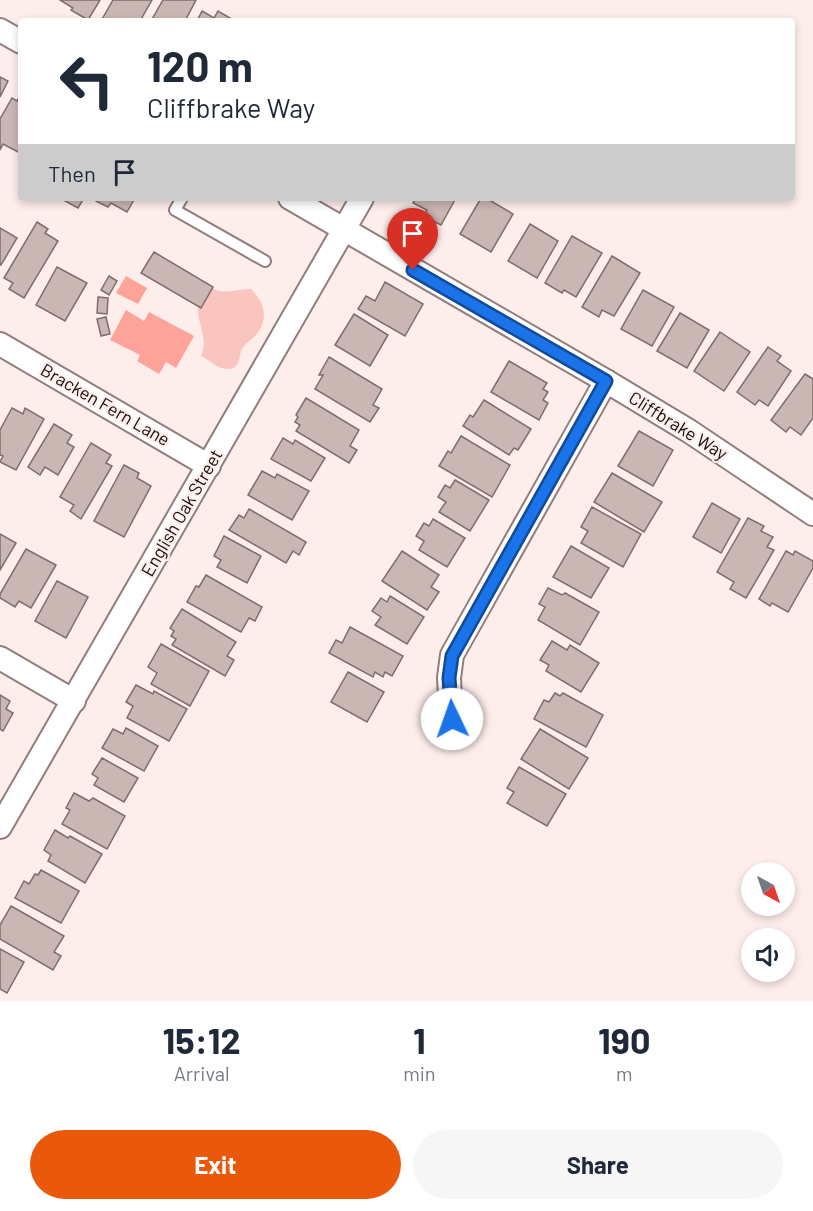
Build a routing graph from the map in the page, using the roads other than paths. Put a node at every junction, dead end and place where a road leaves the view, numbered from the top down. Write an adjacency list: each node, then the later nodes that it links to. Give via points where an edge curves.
1 (0, 30): 2 (street)
2 (18, 40)
3 (180, 201): 7 (lane, via 175,210)
4 (295, 201): 6 (street, Cliffbrake Way)
5 (360, 201): 6 (street, English Oak Street)
6 (344, 230): 9 (street, Cliffbrake Way); 10 (street, English Oak Street)
7 (265, 261)
8 (0, 344): 10 (street, Bracken Fern Lane)
9 (606, 381): 11 (street, Cliffbrake Way); 14 (street, via 452,656)
10 (209, 466): 13 (street, English Oak Street)
11 (813, 514)
12 (0, 658): 13 (street)
13 (74, 700): 15 (street, English Oak Street)
14 (452, 719)
15 (0, 827)

